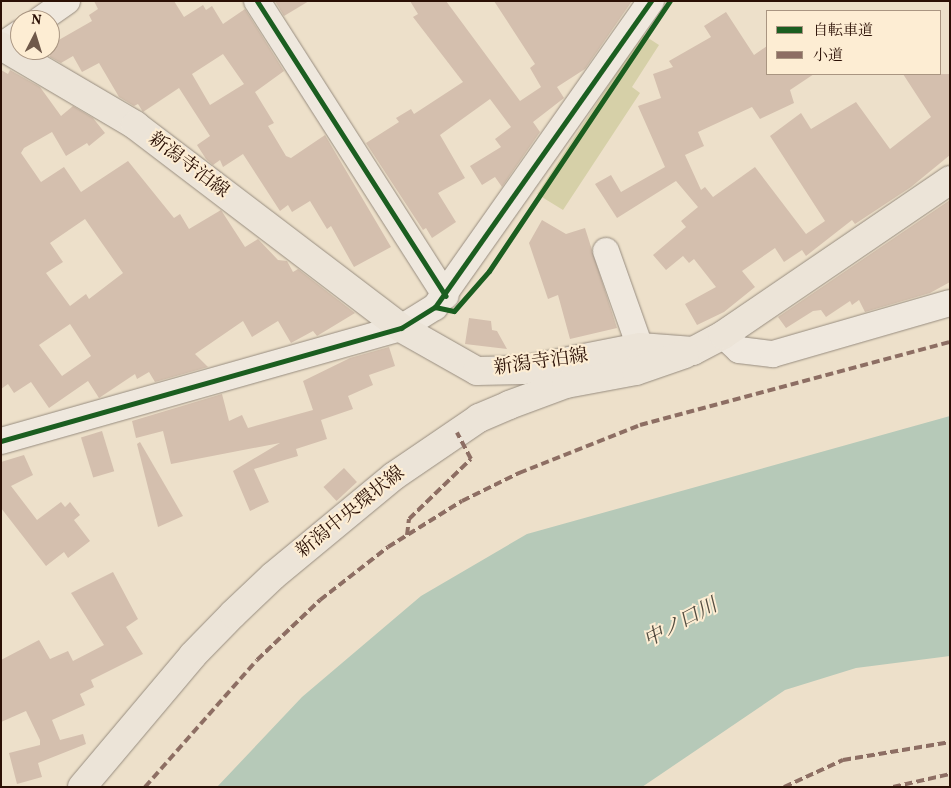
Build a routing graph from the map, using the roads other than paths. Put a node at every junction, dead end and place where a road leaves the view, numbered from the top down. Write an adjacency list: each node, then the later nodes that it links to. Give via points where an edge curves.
1 (67, 1): 4 (street)
2 (257, 1): 8 (street)
3 (651, 1): 8 (street)
4 (54, 10)
5 (1, 46): 10 (main road, 新潟寺泊線, via 134,125)
6 (950, 180): 11 (main road)
7 (606, 251): 12 (street)
8 (446, 296): 10 (street)
9 (950, 303): 11 (street, via 773,354 739,350)
10 (401, 328): 12 (main road, 新潟寺泊線, via 477,371 523,370); 14 (street)
11 (723, 335): 13 (main road)
12 (640, 347): 13 (main road, 新潟寺泊線)
13 (693, 351): 15 (main road, 新潟中央環状線, via 636,371 566,384 509,405 479,418 394,476 273,576 233,614 187,662)
14 (1, 441)
15 (82, 787)

